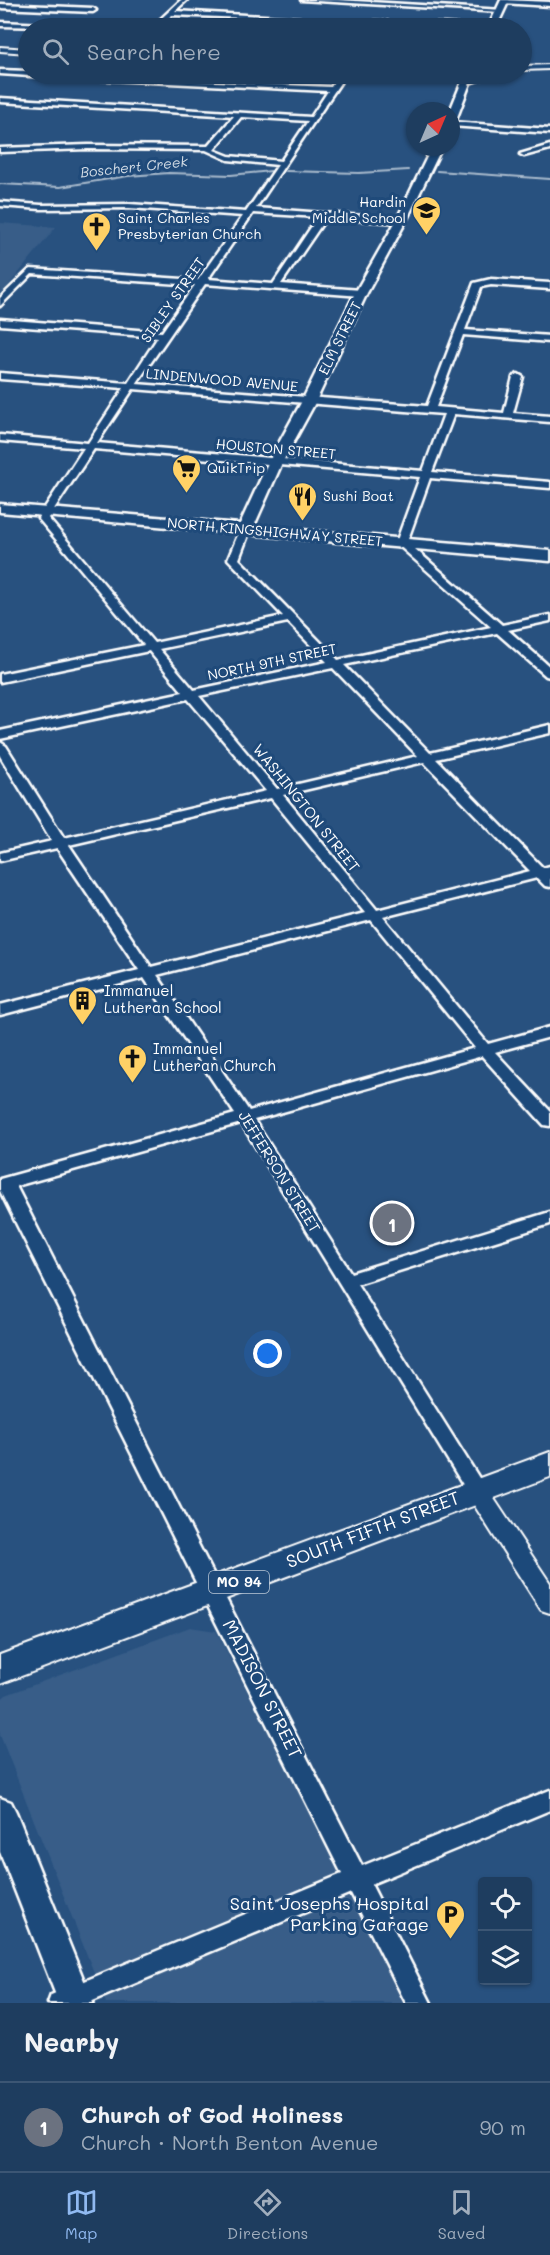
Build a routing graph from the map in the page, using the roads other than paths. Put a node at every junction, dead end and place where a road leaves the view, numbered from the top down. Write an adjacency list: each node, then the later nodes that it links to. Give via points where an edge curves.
1 (184, 0): 10 (street)
2 (304, 0): 3 (street)
3 (312, 0): 4 (street); 14 (street)
4 (389, 2): 5 (street); 15 (street)
5 (503, 4): 6 (street); 16 (main road)
6 (550, 4)
7 (99, 5): 9 (street)
8 (0, 6): 9 (street)
9 (93, 10): 11 (street)
10 (170, 13): 12 (street); 13 (street)
11 (87, 16)
12 (165, 18)
13 (248, 18)
14 (297, 18)
15 (378, 18)
16 (497, 18)
17 (0, 24): 18 (street)
18 (18, 25)
19 (0, 49): 20 (street)
20 (18, 50)
21 (550, 67): 22 (street)
22 (532, 68)
23 (0, 72): 24 (street)
24 (18, 73)
25 (232, 84): 28 (street)
26 (337, 84): 28 (street, SIBLEY STREET)
27 (463, 84): 30 (main road)
28 (333, 89): 32 (street, SIBLEY STREET)
29 (0, 100): 31 (street)
30 (458, 102)
31 (239, 116): 32 (street); 36 (street)
32 (313, 119): 40 (street, SIBLEY STREET)
33 (460, 123): 34 (street)
34 (550, 131)
35 (550, 147): 38 (street)
36 (209, 148): 37 (street); 40 (street, via 228,158)
37 (0, 150)
38 (524, 154)
39 (433, 156): 44 (main road, ELM STREET)
40 (283, 163): 42 (street, SIBLEY STREET)
41 (0, 204): 42 (street)
42 (249, 212): 43 (street); 45 (street, SIBLEY STREET)
43 (323, 216): 44 (street); 47 (street)
44 (401, 221): 48 (main road, ELM STREET)
45 (202, 282): 47 (street); 49 (street, via 30,271); 52 (street, SIBLEY STREET)
46 (550, 286): 51 (street, via 491,282 477,285)
47 (275, 287): 48 (street)
48 (361, 293): 57 (main road, ELM STREET)
49 (1, 300)
50 (0, 322): 52 (street)
51 (459, 332): 53 (street); 58 (street)
52 (164, 335): 56 (street, SIBLEY STREET)
53 (550, 339)
54 (0, 376): 56 (street, LINDENWOOD AVENUE)
55 (518, 377): 60 (street)
56 (132, 387): 57 (street, LINDENWOOD AVENUE); 63 (street, SIBLEY STREET)
57 (309, 401): 58 (street, LINDENWOOD AVENUE); 64 (main road, ELM STREET)
58 (430, 410): 59 (street, LINDENWOOD AVENUE)
59 (450, 411): 60 (street, LINDENWOOD AVENUE); 65 (street)
60 (508, 416): 61 (street, LINDENWOOD AVENUE)
61 (550, 419)
62 (0, 438): 63 (street, HOUSTON STREET)
63 (91, 445): 64 (street, HOUSTON STREET); 69 (street, SIBLEY STREET)
64 (275, 463): 65 (street, HOUSTON STREET); 68 (main road, ELM STREET)
65 (426, 475): 66 (street, HOUSTON STREET); 72 (street)
66 (550, 485)
67 (0, 508): 69 (main road, NORTH KINGSHIGHWAY STREET)
68 (253, 511): 70 (main road); 71 (main road, ELM STREET)
69 (47, 512): 70 (main road, NORTH KINGSHIGHWAY STREET); 77 (street, WASHINGTON STREET, via 43,518)
70 (209, 527): 71 (main road, NORTH KINGSHIGHWAY STREET)
71 (245, 530): 72 (main road, NORTH KINGSHIGHWAY STREET); 74 (street, via 233,559)
72 (401, 543): 73 (main road, NORTH KINGSHIGHWAY STREET); 76 (street)
73 (550, 556)
74 (292, 618): 77 (street); 78 (street)
75 (550, 618): 76 (street, NORTH 9TH STREET)
76 (500, 629): 78 (street, NORTH 9TH STREET); 79 (street)
77 (152, 647): 80 (street); 81 (street, WASHINGTON STREET)
78 (336, 664): 81 (street, NORTH 9TH STREET); 85 (street)
79 (550, 673)
80 (0, 678)
81 (190, 694): 83 (street, NORTH 9TH STREET); 86 (street, WASHINGTON STREET)
82 (550, 729): 85 (street)
83 (0, 735)
84 (0, 746): 87 (street, JEFFERSON STREET)
85 (428, 757): 86 (street); 89 (street)
86 (275, 794): 87 (street); 90 (street, WASHINGTON STREET)
87 (60, 842): 88 (street); 91 (street, JEFFERSON STREET)
88 (0, 857)
89 (547, 875): 90 (street)
90 (372, 916): 91 (street); 94 (street, WASHINGTON STREET)
91 (148, 973): 92 (street); 95 (street, JEFFERSON STREET)
92 (0, 1010)
93 (550, 1032): 94 (street)
94 (485, 1050): 95 (street); 96 (street, WASHINGTON STREET)
95 (244, 1116): 97 (street); 99 (street, JEFFERSON STREET)
96 (550, 1121)
97 (3, 1184): 102 (street, MADISON STREET)
98 (550, 1218): 99 (street)
99 (345, 1281): 101 (street, JEFFERSON STREET)
100 (550, 1464): 101 (main road, MO 94)
101 (477, 1491): 102 (main road, SOUTH FIFTH STREET / MO 94); 103 (street, JEFFERSON STREET)
102 (214, 1591): 104 (main road, SOUTH FIFTH STREET / MO 94); 107 (street, MADISON STREET)
103 (550, 1603)
104 (0, 1670)
105 (550, 1800): 107 (street)
106 (0, 1812): 108 (main road)
107 (357, 1879): 108 (street); 109 (street, MADISON STREET)
108 (70, 2001)
109 (419, 2003)

